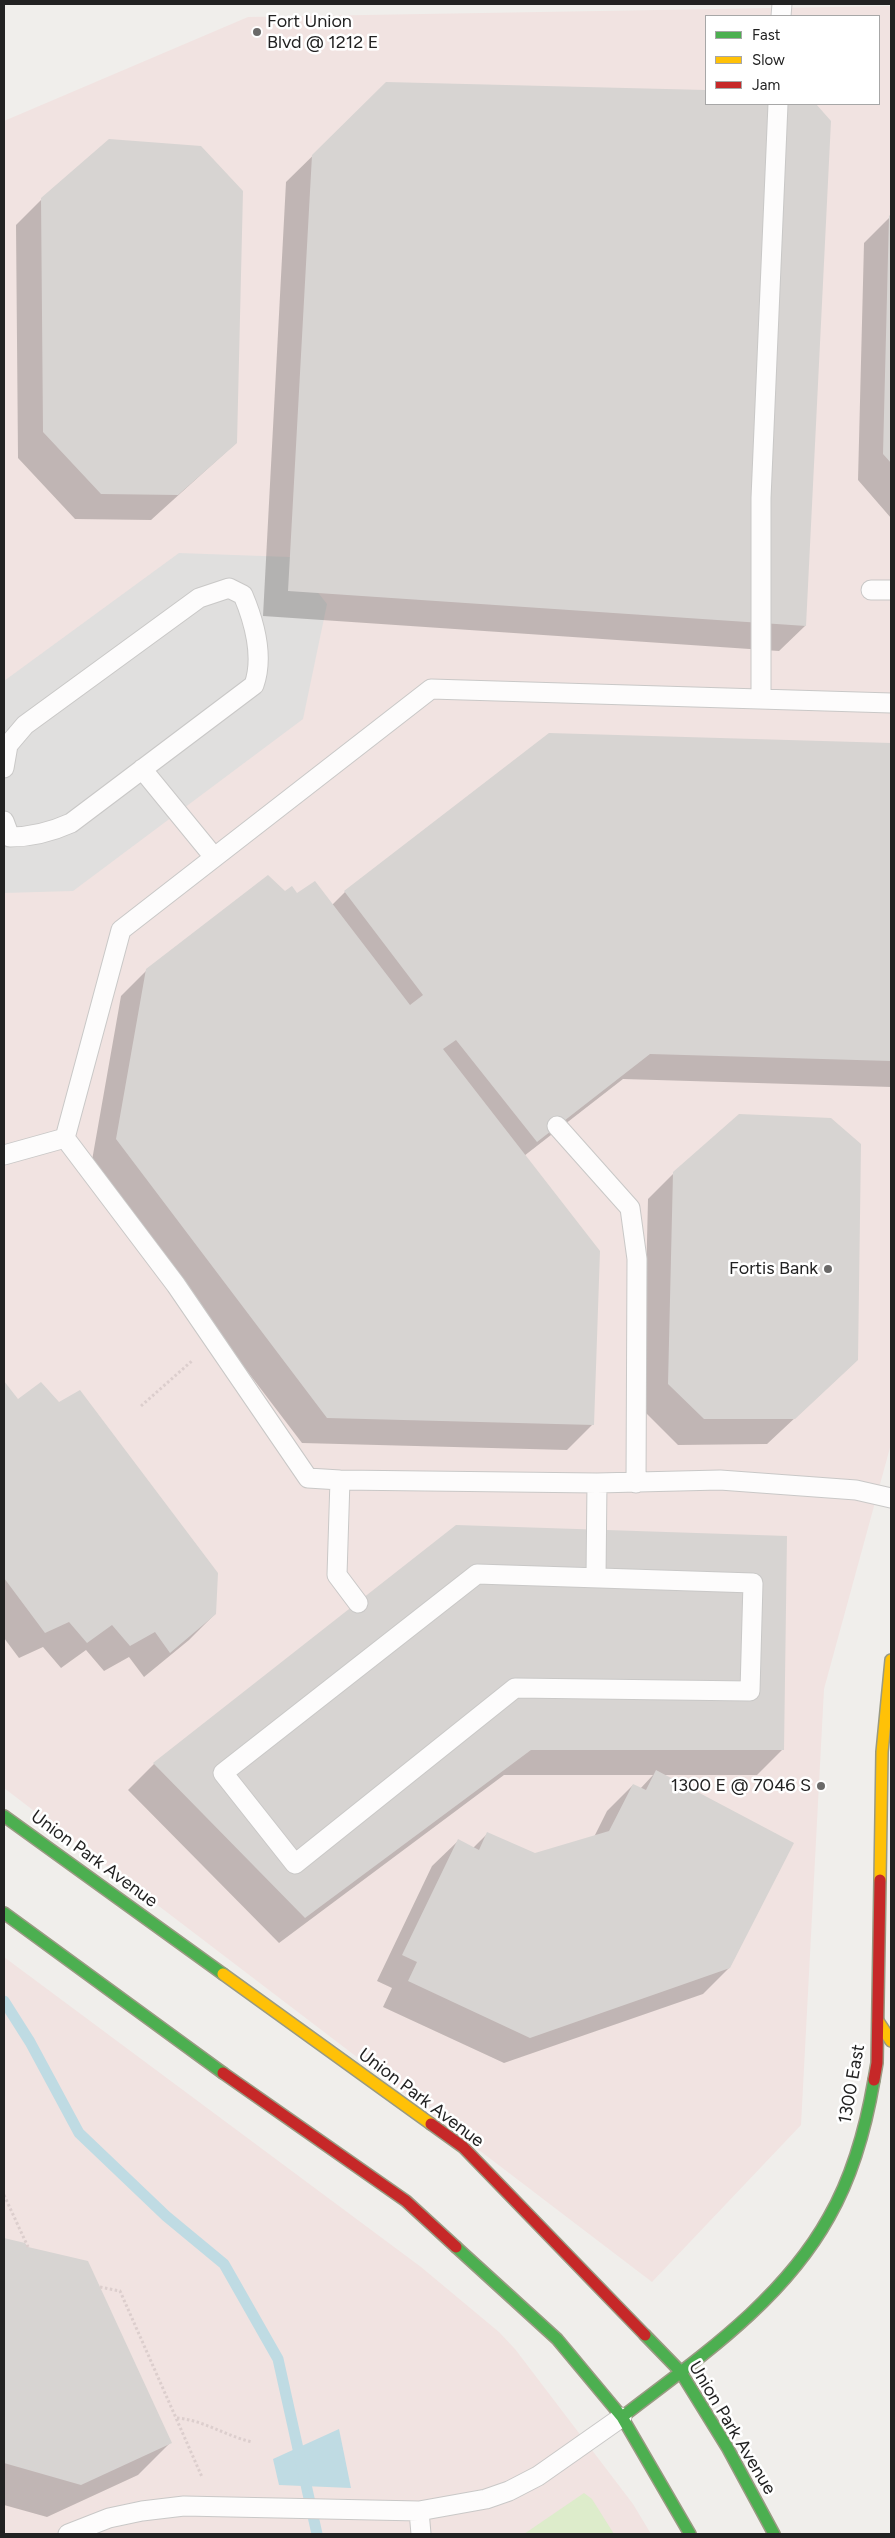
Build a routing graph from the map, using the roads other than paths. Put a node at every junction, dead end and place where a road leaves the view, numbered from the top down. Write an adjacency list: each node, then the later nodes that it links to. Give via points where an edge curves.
1 (778, 105): 4 (lane, via 761,498)
2 (871, 590): 3 (lane)
3 (891, 590)
4 (761, 699): 5 (lane); 9 (lane, via 431,689)
5 (891, 702)
6 (4, 768): 7 (lane, via 8,746 25,724 198,598 228,588 243,595 252,618 259,672 254,685)
7 (142, 770): 8 (lane, via 72,823 54,830 10,836); 9 (lane)
8 (4, 821)
9 (214, 858): 11 (lane, via 121,930)
10 (557, 1126): 15 (lane, via 630,1208 638,1259)
11 (65, 1138): 12 (lane); 13 (lane, via 176,1285 308,1478)
12 (4, 1155)
13 (340, 1480): 14 (lane); 18 (lane, via 337,1575)
14 (597, 1483): 15 (lane); 17 (lane)
15 (636, 1483): 16 (lane, via 720,1480 856,1490)
16 (891, 1498)
17 (596, 1577): 17 (lane, via 477,1574 223,1773 295,1864 515,1688 750,1691 753,1583)
18 (358, 1603)
19 (891, 1660): 22 (main road, 1300 East, via 882,1752)
20 (4, 1816): 24 (main road, Union Park Avenue, via 464,2147)
21 (4, 1913): 25 (main road, via 149,2021 406,2201 557,2340)
22 (878, 2021): 23 (main road); 24 (main road, 1300 East, via 877,2062 870,2104 853,2165 829,2218 812,2245 756,2308)
23 (891, 2041)
24 (680, 2372): 25 (main road, 1300 East); 30 (main road, Union Park Avenue, via 728,2447)
25 (622, 2417): 26 (lane, via 538,2476 509,2492); 29 (main road)
26 (419, 2510): 27 (lane, via 184,2506 142,2510 109,2518); 28 (lane)
27 (68, 2534)
28 (421, 2534)
29 (690, 2534)
30 (774, 2534)

